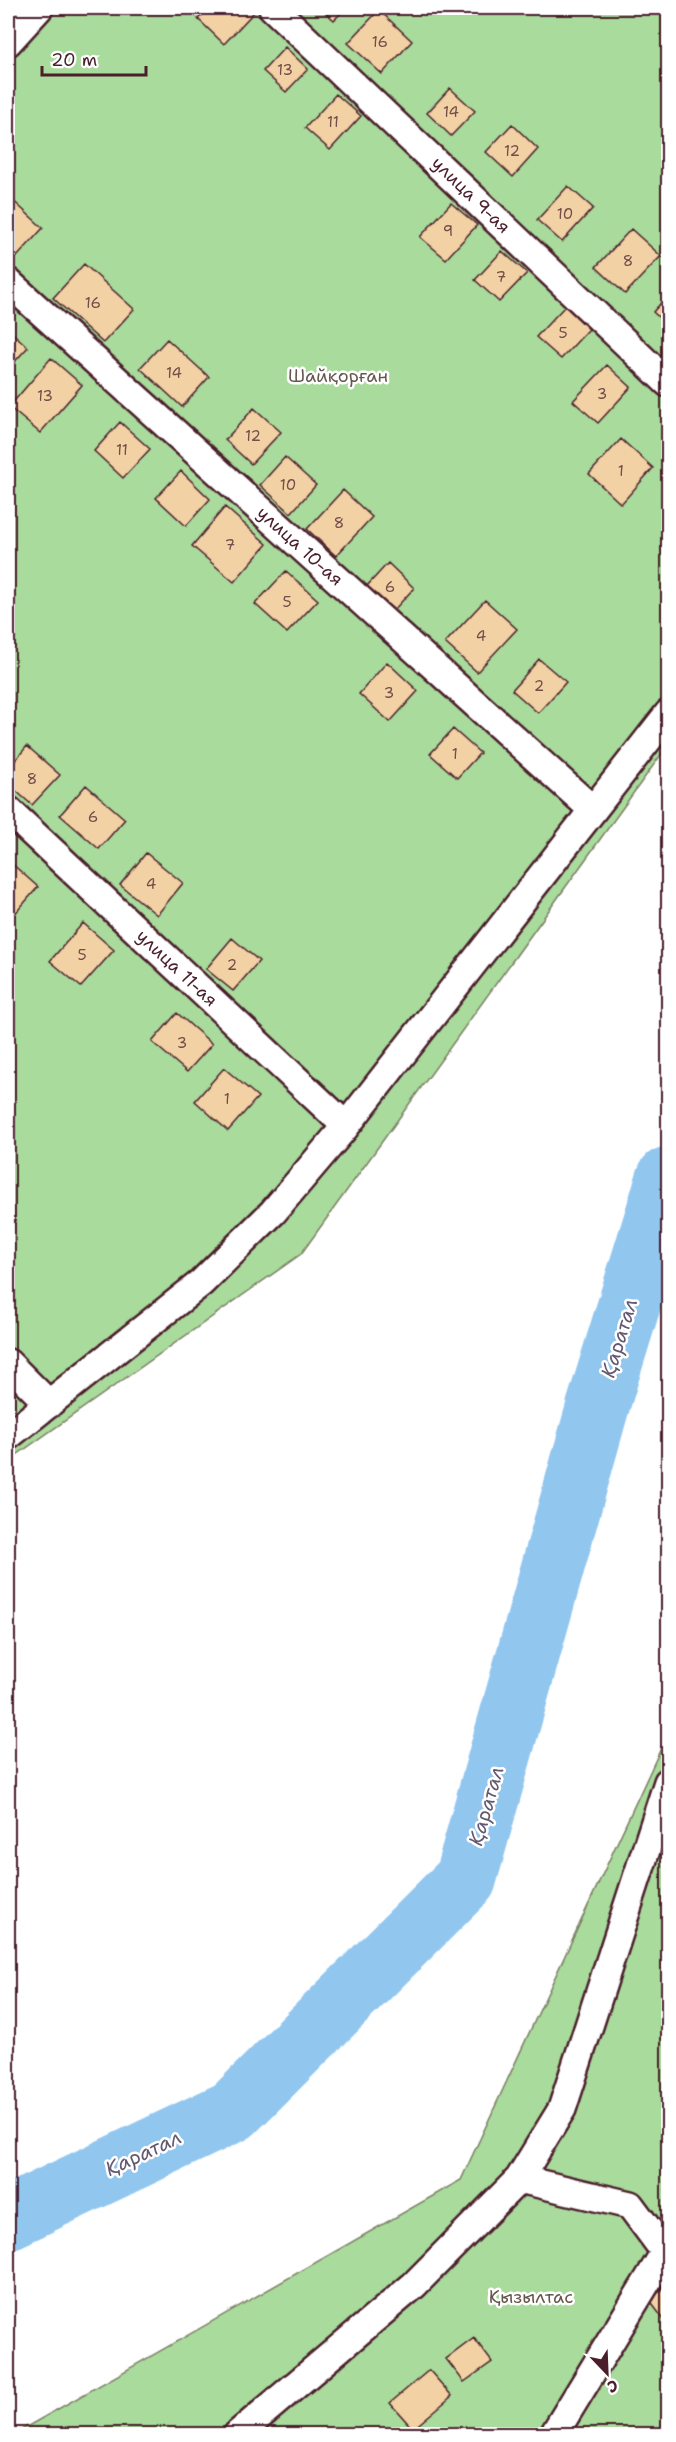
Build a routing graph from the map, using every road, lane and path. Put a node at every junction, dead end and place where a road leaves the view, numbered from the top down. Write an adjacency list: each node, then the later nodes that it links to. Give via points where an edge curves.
1 (39, 8): 3 (street)
2 (273, 8): 5 (street, улица 9-ая)
3 (8, 42)
4 (8, 282): 8 (street, улица 10-ая)
5 (669, 383)
6 (669, 714): 8 (street)
7 (8, 810): 9 (street, улица 11-ая)
8 (593, 810): 9 (street)
9 (346, 1126): 11 (street, via 273,1212 201,1283)
10 (8, 1363): 11 (street)
11 (49, 1404): 12 (street)
12 (8, 1436)
13 (669, 1782): 14 (street, via 562,2109)
14 (519, 2179): 15 (street, via 414,2285); 16 (street, via 630,2205 665,2252)
15 (237, 2434)
16 (554, 2434)

